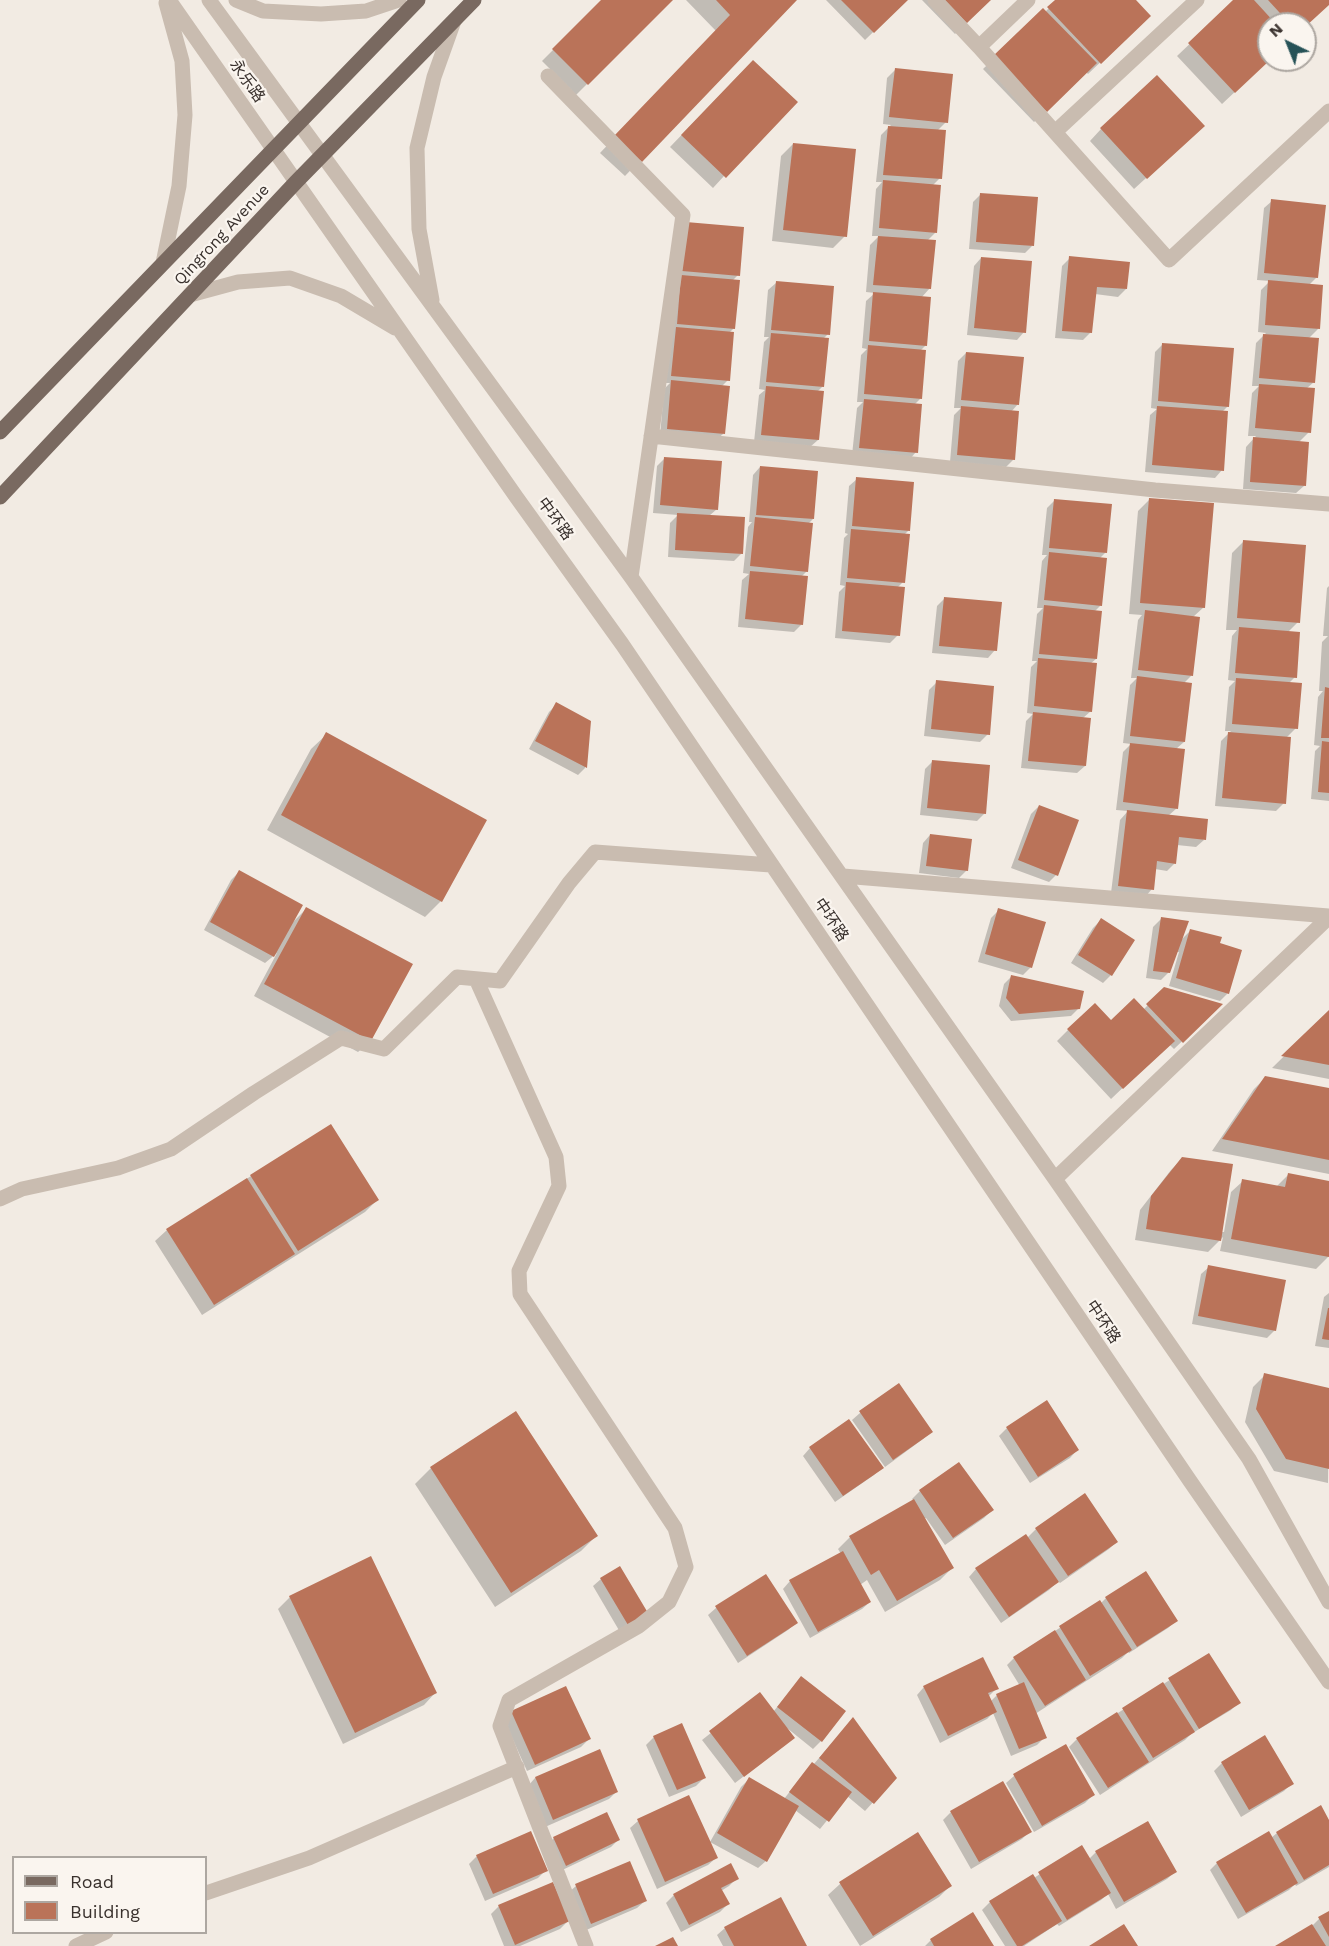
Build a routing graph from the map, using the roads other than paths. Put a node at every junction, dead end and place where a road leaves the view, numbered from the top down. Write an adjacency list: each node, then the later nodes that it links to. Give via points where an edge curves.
1 (167, 0): 16 (street, 永乐路); 19 (street, via 182,61 185,115 179,186)
2 (209, 0): 14 (street, 永乐路)
3 (236, 0): 4 (street, via 263,11 321,14 366,11)
4 (399, 0)
5 (418, 0): 14 (main road, Qingrong Avenue)
6 (474, 0): 10 (main road, Qingrong Avenue)
7 (935, 0): 11 (street)
8 (1028, 0): 11 (street)
9 (1197, 0): 15 (street)
10 (454, 21): 17 (main road, Qingrong Avenue); 21 (street, via 434,77 417,148 418,229)
11 (979, 47): 15 (street)
12 (548, 76): 24 (street, via 682,215)
13 (1329, 111): 15 (street, via 1169,261)
14 (298, 122): 16 (main road, Qingrong Avenue); 17 (street, 永乐路)
15 (1055, 132)
16 (273, 149): 18 (street, 永乐路); 19 (main road, Qingrong Avenue)
17 (323, 155): 18 (main road, Qingrong Avenue); 21 (street, 中环路)
18 (296, 182): 20 (main road, Qingrong Avenue); 22 (street, 中环路)
19 (163, 263): 23 (main road, Qingrong Avenue)
20 (190, 295): 22 (street, via 238,282 290,278 341,296); 25 (main road, Qingrong Avenue)
21 (433, 306): 27 (street, 中环路)
22 (401, 332): 28 (street, 中环路, via 622,644)
23 (0, 432)
24 (651, 436): 26 (street, via 1155,490); 27 (street)
25 (0, 497)
26 (1329, 504)
27 (631, 577): 29 (street, 中环路)
28 (771, 865): 31 (street, via 595,852 500,981); 35 (street, 中环路)
29 (843, 876): 30 (street); 32 (street, 中环路)
30 (1329, 916): 32 (street)
31 (476, 979): 33 (street, via 457,977 384,1049 341,1038 171,1149 118,1168 22,1189); 36 (street, via 556,1157 560,1186 519,1271 520,1294 675,1528 686,1567 669,1602 639,1626 509,1700 500,1726)
32 (1055, 1179): 34 (street, 中环路, via 1250,1459)
33 (0, 1199)
34 (1329, 1602)
35 (1329, 1682)
36 (517, 1767): 37 (street, via 309,1858); 40 (street)
37 (207, 1893)
38 (102, 1934): 39 (street)
39 (76, 1946)
40 (586, 1946)

